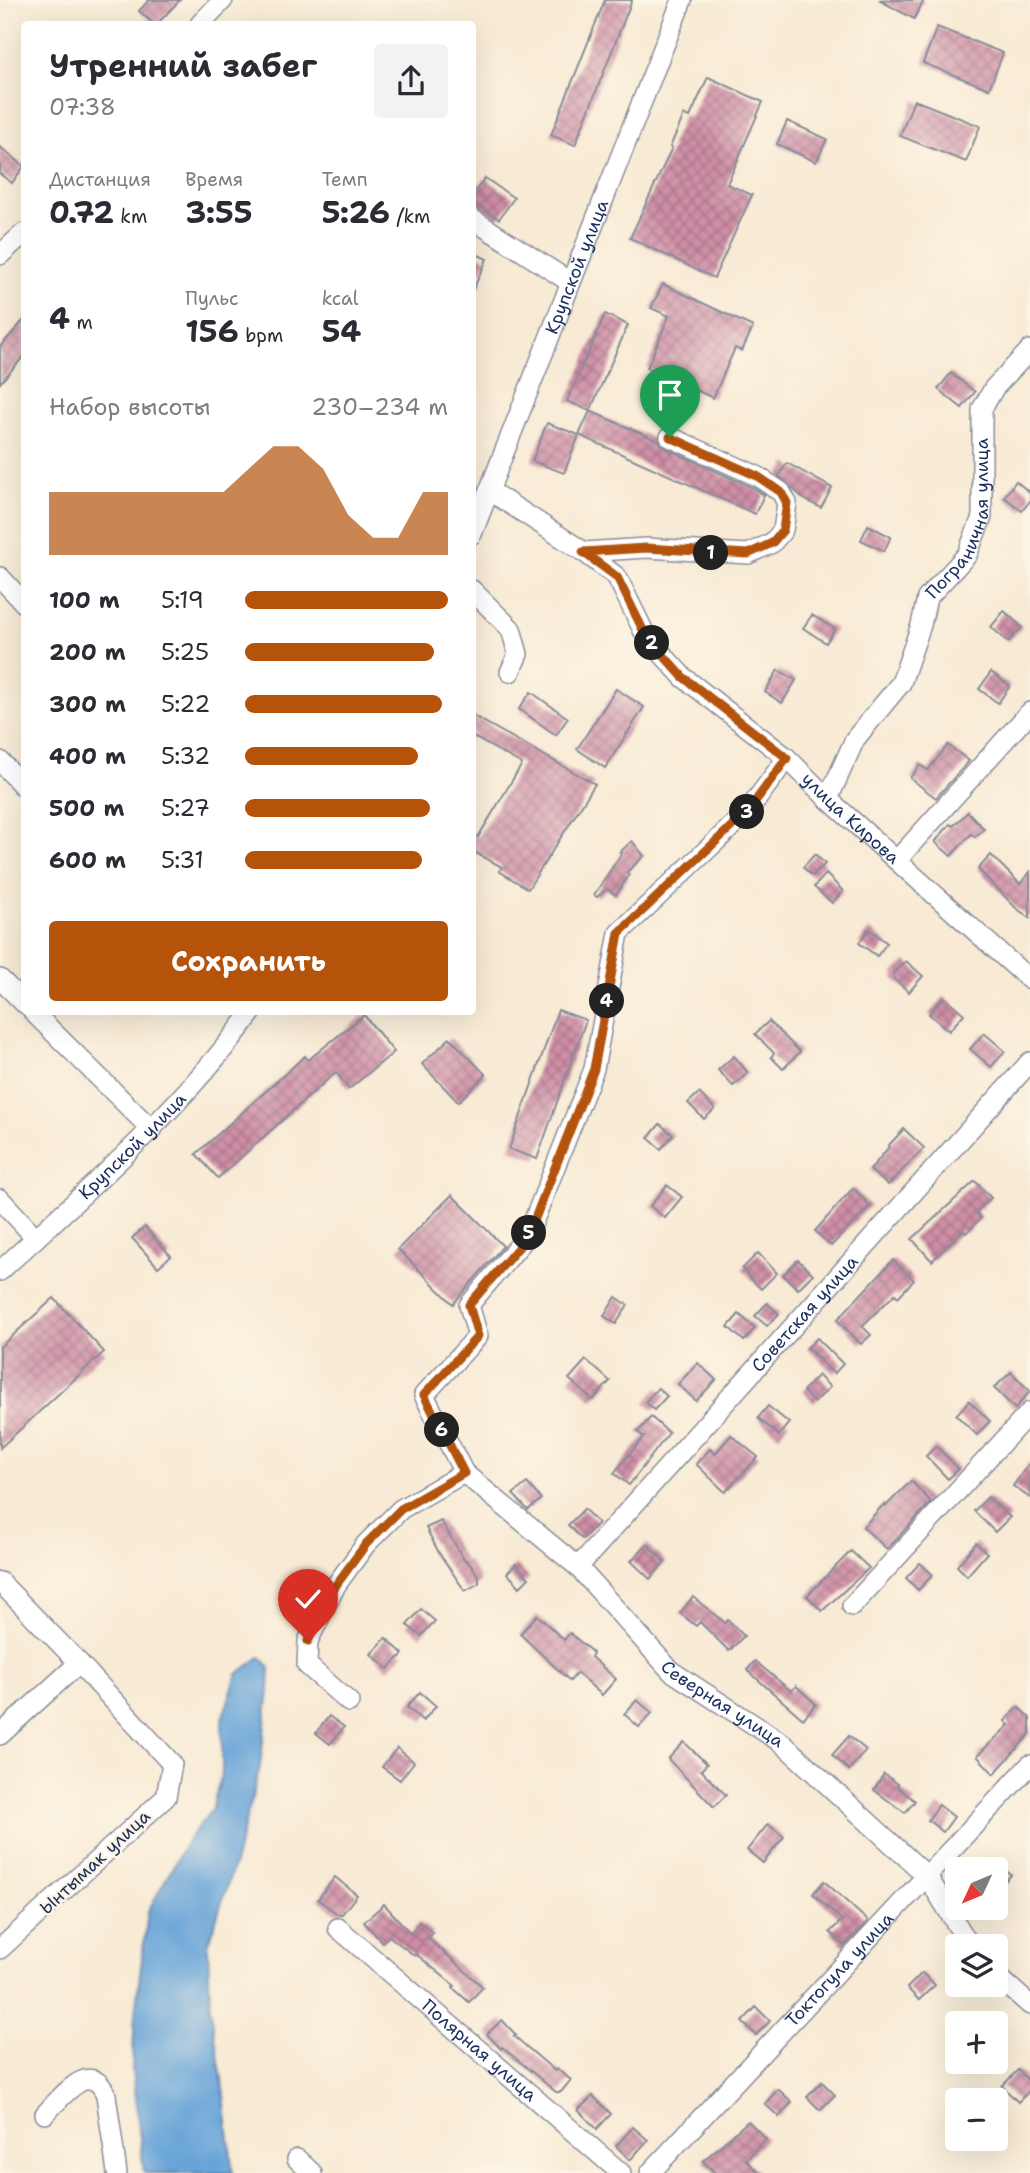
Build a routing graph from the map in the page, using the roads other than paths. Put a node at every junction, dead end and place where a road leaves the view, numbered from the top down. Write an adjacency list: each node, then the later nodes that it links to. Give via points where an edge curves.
1 (223, 0): 3 (street)
2 (682, 0): 7 (street, Крупской улица)
3 (203, 21)
4 (476, 222): 7 (street)
5 (21, 236): 6 (street)
6 (0, 255)
7 (570, 282): 10 (street, Крупской улица)
8 (1030, 350): 21 (street, Пограничная улица, via 982,409 982,517 967,555 927,598 901,683 855,739)
9 (670, 437): 12 (street, via 757,476 781,492 787,503 783,530 772,543 748,554 646,548)
10 (490, 491): 11 (street, Крупской улица); 12 (street, улица Кирова)
11 (476, 524)
12 (583, 552): 18 (street, улица Кирова, via 617,577 646,636 683,677)
13 (0, 578): 15 (street)
14 (476, 594): 16 (street, via 512,629 518,654)
15 (21, 600)
16 (510, 672)
17 (1030, 712): 22 (street)
18 (787, 758): 21 (street, улица Кирова); 34 (street, via 748,811 619,933 594,1069 528,1236 469,1305 478,1336 424,1395)
19 (0, 761): 20 (street)
20 (21, 784)
21 (828, 799): 22 (street, улица Кирова)
22 (897, 860): 24 (street, улица Кирова)
23 (0, 979): 25 (street)
24 (1030, 980)
25 (21, 1000)
26 (36, 1015): 29 (street)
27 (250, 1015): 29 (street, Крупской улица)
28 (1030, 1062): 35 (street, Советская улица)
29 (152, 1130): 31 (street, Крупской улица)
30 (0, 1199): 31 (street)
31 (36, 1238): 32 (street, Крупской улица)
32 (0, 1271)
33 (1030, 1412): 37 (street)
34 (464, 1473): 35 (street, Северная улица); 39 (street, via 401,1509 366,1544 336,1585 308,1641 307,1665)
35 (578, 1567): 42 (street, Северная улица, via 671,1671 782,1743)
36 (0, 1583): 38 (street)
37 (852, 1606)
38 (79, 1663): 40 (street); 45 (street, Ынтымак улица, via 172,1764 166,1797)
39 (348, 1702)
40 (0, 1735)
41 (1030, 1765): 42 (street, Токтогула улица)
42 (927, 1876): 44 (street, Северная улица); 53 (street, Токтогула улица)
43 (338, 1928): 52 (street, Полярная улица)
44 (963, 1934)
45 (0, 1950)
46 (1008, 1986): 47 (street)
47 (1030, 2005)
48 (45, 2114): 50 (street, via 82,2080 102,2084)
49 (297, 2159): 51 (street)
50 (117, 2173)
51 (312, 2173)
52 (621, 2173)
53 (650, 2173)

